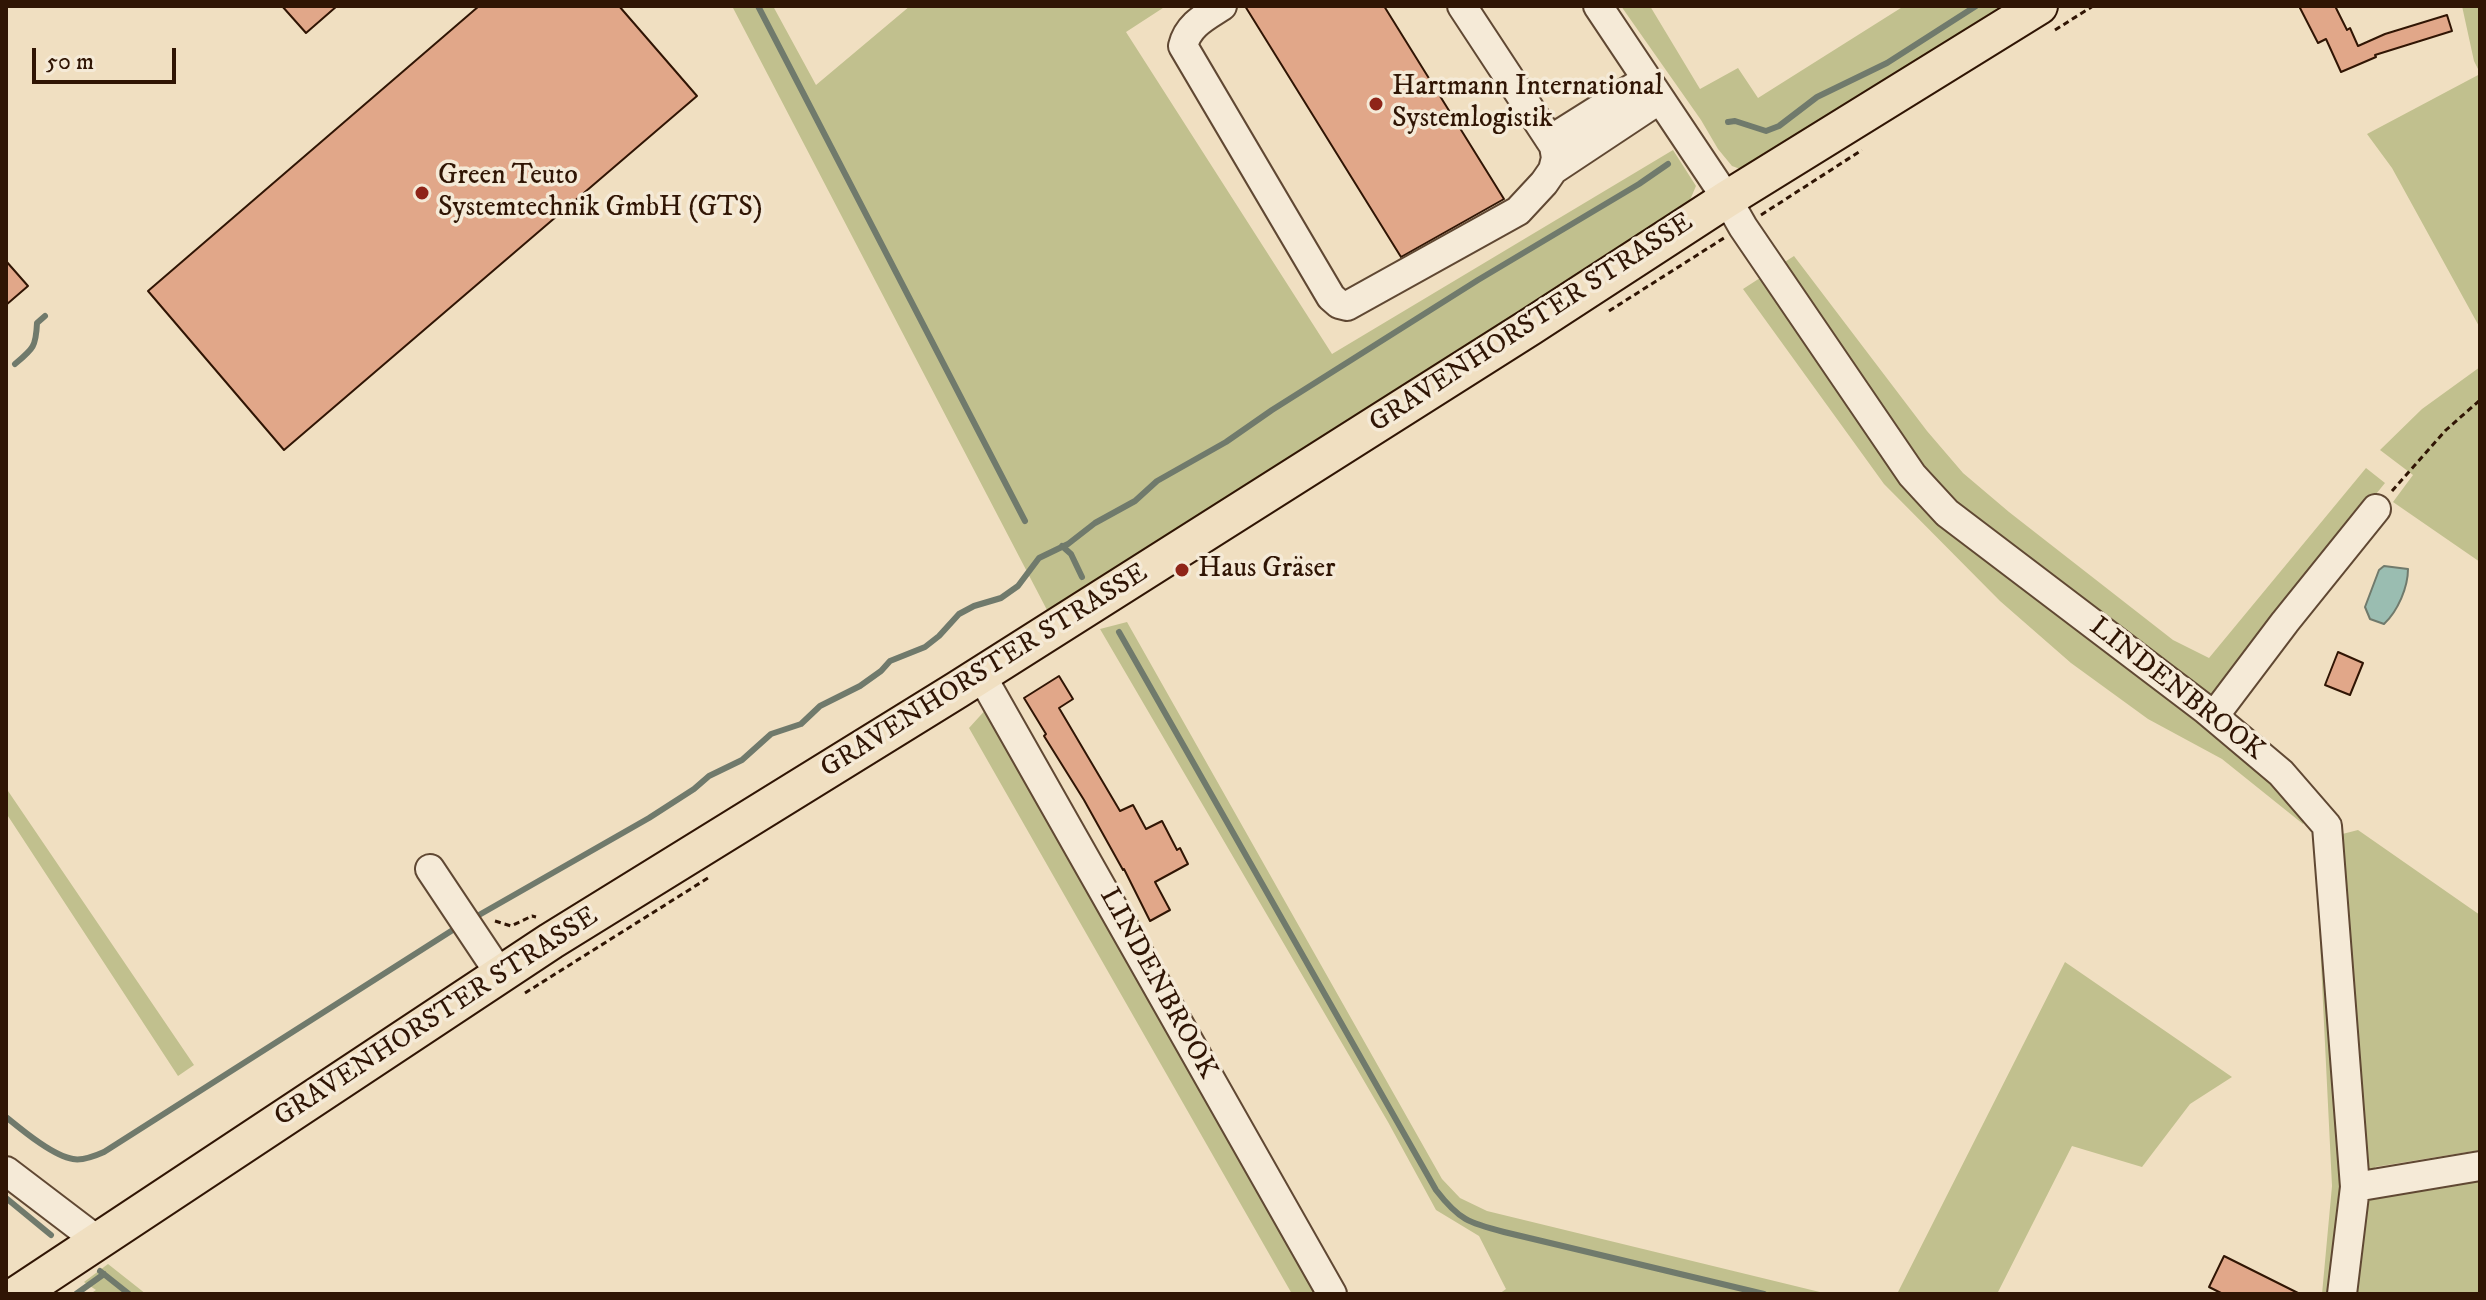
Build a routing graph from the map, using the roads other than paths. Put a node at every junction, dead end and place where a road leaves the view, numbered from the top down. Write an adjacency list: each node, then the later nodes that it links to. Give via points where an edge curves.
1 (1222, 6): 7 (street, via 1193,26 1183,46 1339,304 1347,306 1518,211)
2 (1462, 6): 6 (street)
3 (1598, 6): 5 (street, LINDENBROOK)
4 (2039, 6): 8 (main road, GRAVENHORSTER STRASSE)
5 (1653, 89): 6 (street); 7 (street); 8 (street, LINDENBROOK)
6 (1550, 140): 7 (street, via 1556,158)
7 (1553, 170)
8 (1727, 199): 10 (main road, GRAVENHORSTER STRASSE); 11 (street, LINDENBROOK, via 1912,475 1947,513)
9 (2376, 509): 11 (street)
10 (981, 675): 13 (main road, GRAVENHORSTER STRASSE); 19 (street, LINDENBROOK)
11 (2214, 716): 16 (street, LINDENBROOK, via 2281,773 2327,826)
12 (430, 869): 13 (street)
13 (500, 974): 17 (main road, GRAVENHORSTER STRASSE)
14 (2480, 1166): 16 (street)
15 (6, 1171): 17 (street)
16 (2355, 1187): 20 (street, LINDENBROOK)
17 (98, 1241): 18 (main road, GRAVENHORSTER STRASSE)
18 (18, 1294)
19 (1332, 1294)
20 (2342, 1294)

